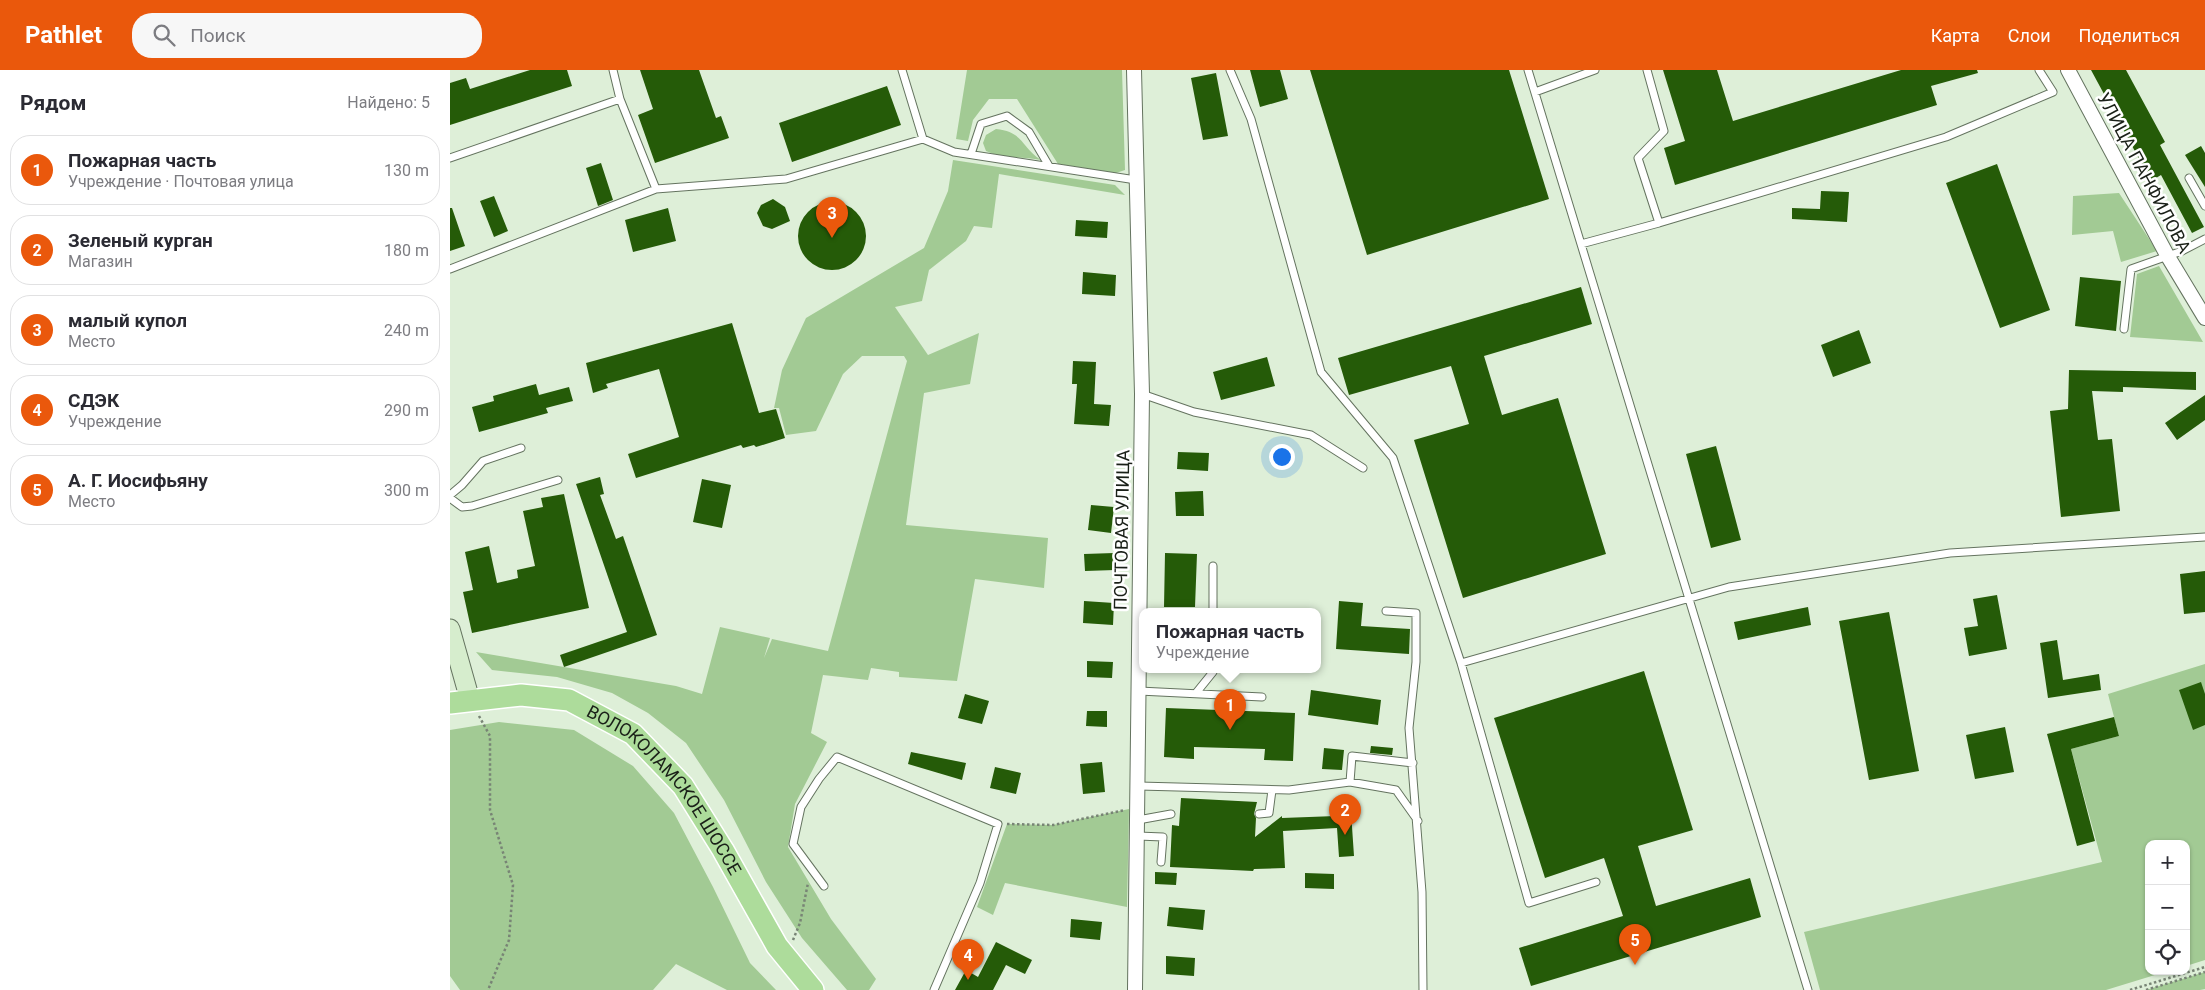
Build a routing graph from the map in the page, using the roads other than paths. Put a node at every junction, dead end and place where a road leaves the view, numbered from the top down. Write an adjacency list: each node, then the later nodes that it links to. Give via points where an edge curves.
1 (614, 70): 11 (lane)
2 (902, 70): 12 (lane)
3 (1134, 70): 17 (street, ПОЧТОВАЯ УЛИЦА)
4 (1230, 70): 39 (lane, via 1251,119 1320,372 1393,458)
5 (1528, 70): 10 (lane)
6 (1595, 70): 10 (lane)
7 (1647, 70): 20 (lane, via 1664,131 1638,158)
8 (2039, 70): 20 (lane, via 2053,92 1955,133)
9 (2068, 70): 23 (street, УЛИЦА ПАНФИЛОВА)
10 (1535, 92): 22 (lane)
11 (620, 99): 14 (lane); 18 (lane)
12 (923, 139): 13 (lane, via 954,152); 18 (lane, via 786,179)
13 (971, 154): 15 (lane); 15 (lane, via 982,124 1007,116 1029,132)
14 (450, 158)
15 (1049, 166): 17 (lane)
16 (2189, 178): 19 (lane)
17 (1136, 180): 27 (street, ПОЧТОВАЯ УЛИЦА)
18 (656, 189): 24 (lane)
19 (2205, 206)
20 (1659, 223): 22 (lane)
21 (2205, 240): 23 (lane)
22 (1581, 244): 34 (lane)
23 (2167, 255): 25 (street, УЛИЦА ПАНФИЛОВА); 26 (lane, via 2131,268)
24 (450, 269)
25 (2205, 318)
26 (2124, 329)
27 (1142, 394): 29 (lane, via 1194,412 1311,435); 35 (street, ПОЧТОВАЯ УЛИЦА)
28 (521, 448): 31 (lane, via 483,461)
29 (1363, 468)
30 (558, 480): 31 (lane, via 462,508)
31 (450, 496)
32 (2205, 537): 34 (lane, via 1950,553 1729,587)
33 (1214, 566): 36 (lane)
34 (1689, 598): 39 (lane); 62 (lane)
35 (1140, 608)
36 (1213, 608)
37 (1386, 612): 46 (lane, via 1416,613 1416,662 1409,728)
38 (450, 629): 45 (main road)
39 (1461, 663): 56 (lane, via 1529,903)
40 (1139, 673): 42 (street, ПОЧТОВАЯ УЛИЦА)
41 (1212, 673): 43 (lane)
42 (1139, 691): 43 (lane); 48 (street, ПОЧТОВАЯ УЛИЦА)
43 (1196, 693): 44 (lane)
44 (1262, 696)
45 (460, 701): 58 (main road, ВОЛОКОЛАМСКОЕ ШОССЕ, via 521,695 569,700 633,734 683,786 778,946)
46 (1413, 763): 47 (lane, via 1352,756); 53 (lane)
47 (1350, 782): 49 (lane); 53 (lane, via 1396,790)
48 (1139, 786): 49 (lane); 50 (street, ПОЧТОВАЯ УЛИЦА)
49 (1272, 790): 52 (lane, via 1269,813)
50 (1138, 813): 51 (lane); 54 (street, ПОЧТОВАЯ УЛИЦА)
51 (1171, 814)
52 (1259, 814)
53 (1418, 821): 61 (lane)
54 (1138, 836): 55 (lane, via 1163,837); 60 (street, ПОЧТОВАЯ УЛИЦА)
55 (1161, 862)
56 (1596, 882)
57 (824, 886): 59 (lane, via 793,844 801,807 838,757 998,824 980,883)
58 (813, 990)
59 (934, 990)
60 (1135, 990)
61 (1424, 990)
62 (1808, 990)

